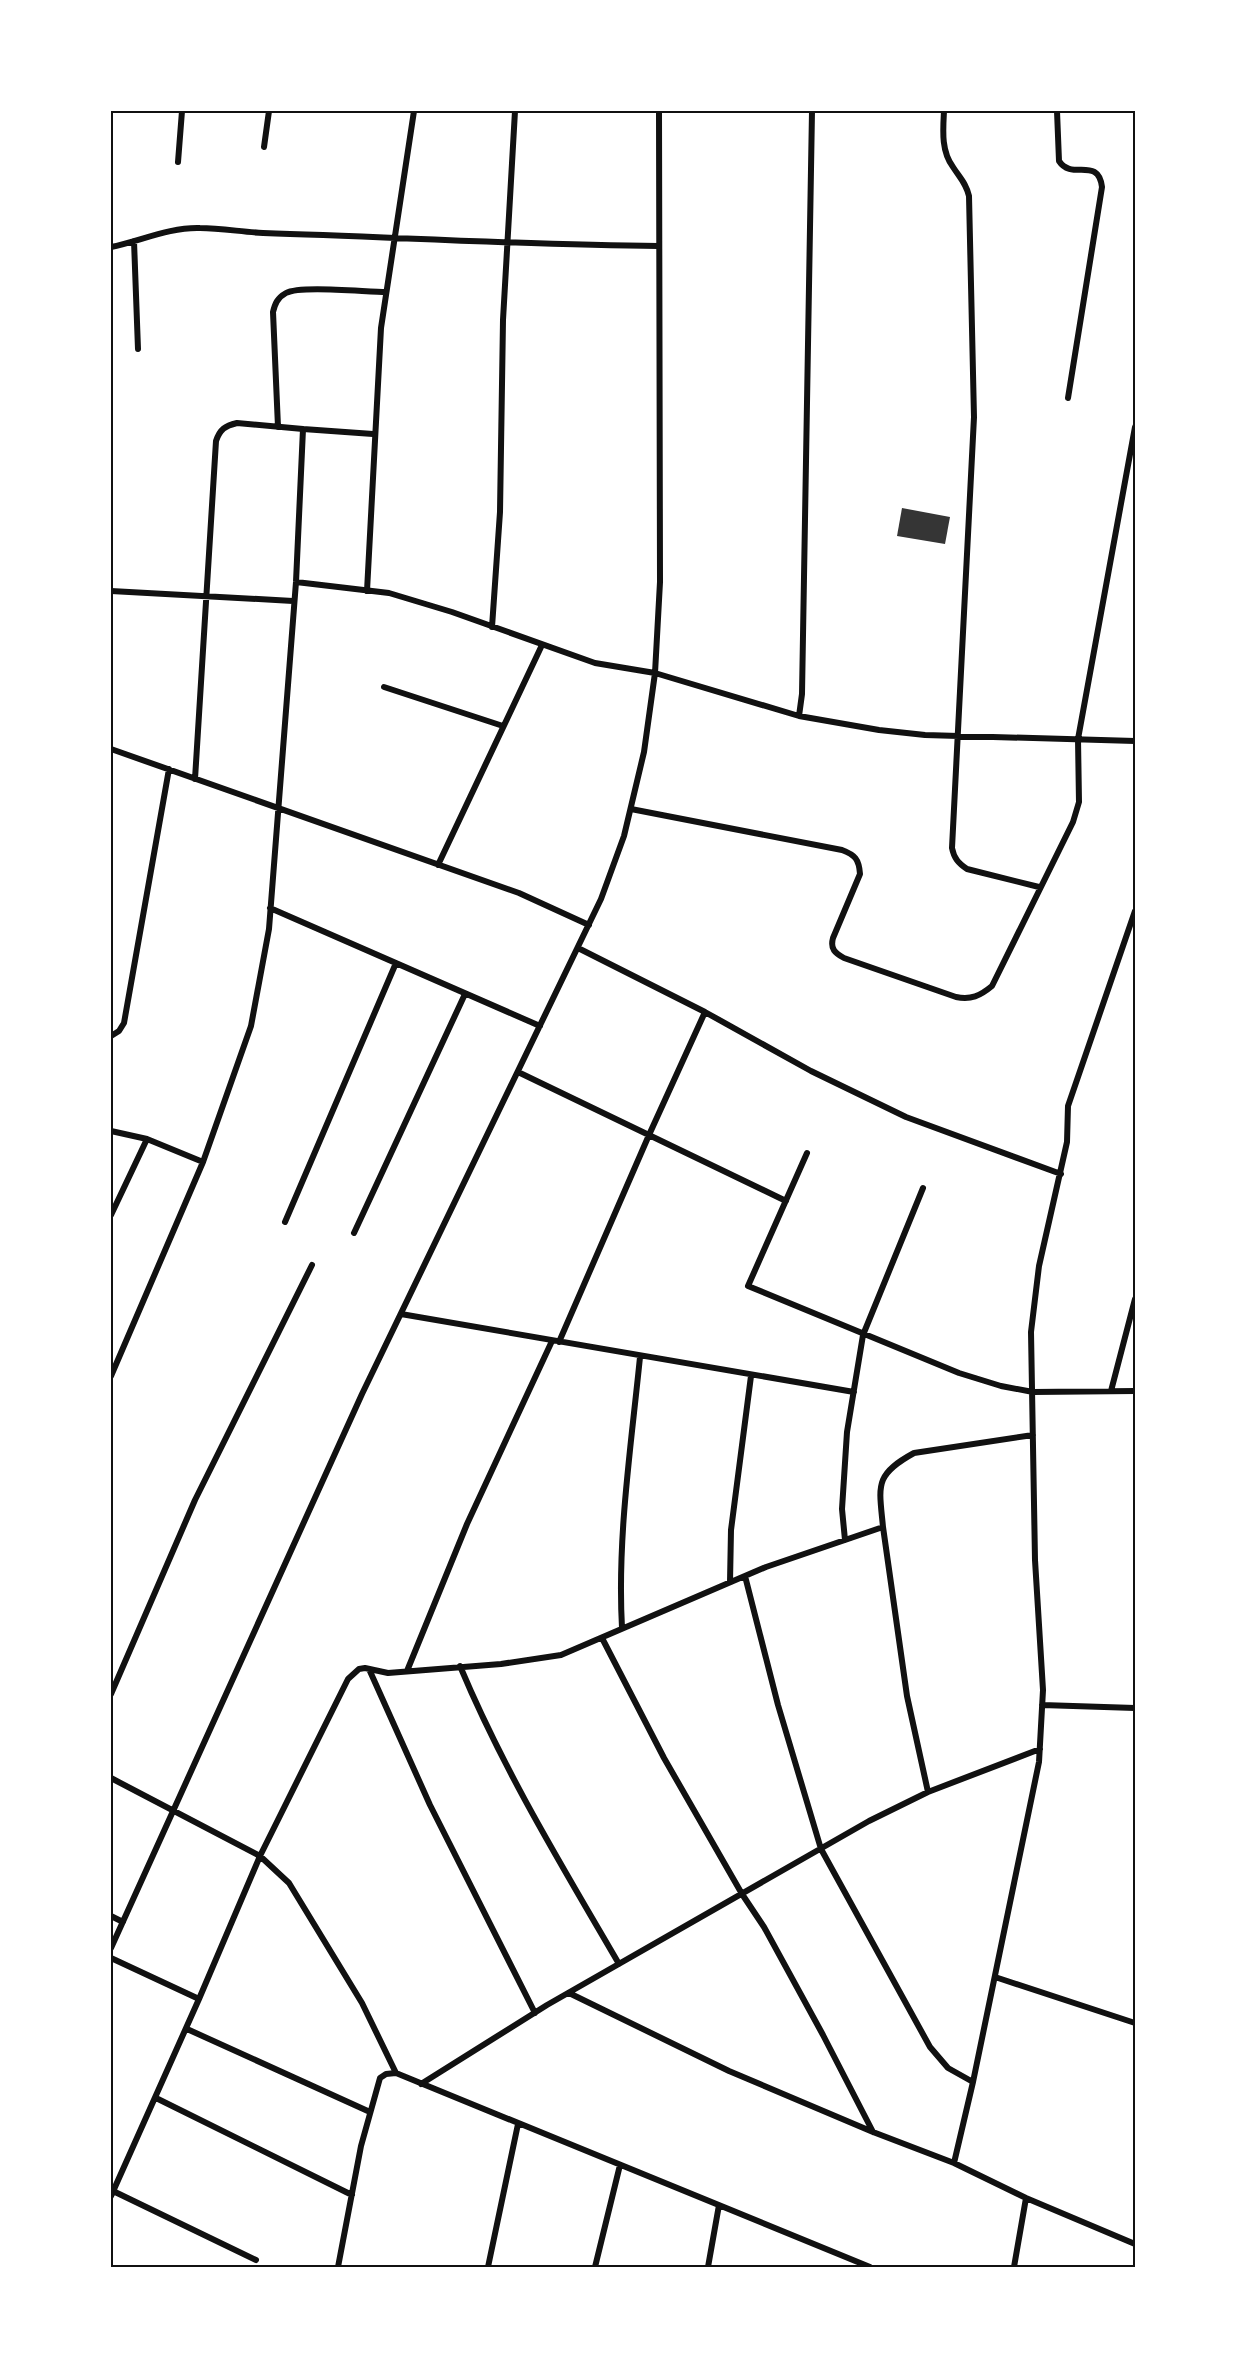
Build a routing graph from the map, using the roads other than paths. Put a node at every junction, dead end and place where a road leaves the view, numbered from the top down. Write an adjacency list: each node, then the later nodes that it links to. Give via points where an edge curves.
1 (182, 111): 10 (street)
2 (269, 111): 9 (street)
3 (414, 111): 11 (street)
4 (515, 111): 13 (street)
5 (659, 111): 14 (street)
6 (812, 111): 32 (street)
7 (944, 111): 34 (street, via 946,153 966,183 969,196 974,391)
8 (1057, 111): 18 (street, via 1059,160 1063,167 1097,173 1102,187)
9 (264, 147)
10 (178, 162)
11 (396, 237): 12 (street, via 199,228); 13 (street); 16 (street)
12 (134, 241): 15 (street); 17 (street)
13 (508, 244): 14 (street); 28 (street, via 500,512)
14 (658, 246): 30 (street, via 660,582)
15 (111, 247)
16 (386, 292): 19 (street, via 302,290 287,292 276,301 273,312); 22 (street)
17 (138, 349)
18 (1068, 398)
19 (278, 427): 21 (street); 26 (street, via 237,423 219,432)
20 (1135, 428): 35 (street)
21 (303, 429): 22 (street); 23 (street)
22 (374, 434): 25 (street)
23 (296, 582): 25 (street); 27 (street)
24 (111, 591): 26 (street)
25 (367, 591): 28 (street, via 389,593)
26 (208, 596): 27 (street); 39 (street)
27 (293, 601): 40 (street)
28 (492, 627): 29 (street)
29 (542, 645): 30 (street, via 595,663); 33 (street)
30 (655, 673): 32 (street); 41 (street)
31 (384, 687): 33 (street)
32 (799, 716): 34 (street, via 879,730)
33 (503, 726): 42 (street)
34 (959, 735): 35 (street); 43 (street, via 954,857 967,870)
35 (1078, 739): 36 (street); 43 (street, via 1078,802 1073,822)
36 (1135, 741)
37 (111, 749): 38 (street)
38 (169, 770): 39 (street); 52 (street, via 124,1023)
39 (195, 779): 40 (street)
40 (277, 809): 42 (street); 44 (street)
41 (631, 809): 43 (street, via 854,855 860,864 860,874 833,938 834,952 968,999 982,995 992,986); 46 (street, via 602,899)
42 (438, 865): 46 (street, via 519,893)
43 (1039, 887)
44 (270, 908): 48 (street); 58 (street, via 251,1026)
45 (1135, 912): 59 (street, via 1068,1106)
46 (589, 925): 47 (street)
47 (578, 948): 50 (street); 51 (street)
48 (396, 963): 49 (street); 63 (street)
49 (465, 994): 51 (street); 64 (street)
50 (705, 1012): 55 (street); 59 (street, via 811,1071 906,1117)
51 (540, 1026): 53 (street)
52 (111, 1036)
53 (518, 1072): 55 (street); 67 (street)
54 (111, 1131): 56 (street)
55 (649, 1135): 61 (street); 69 (street)
56 (147, 1139): 58 (street); 62 (street)
57 (807, 1153): 61 (street)
58 (203, 1162): 71 (street)
59 (1061, 1174): 76 (street, via 1039,1266 1030,1332)
60 (923, 1188): 68 (street)
61 (786, 1201): 68 (street, via 748,1286)
62 (111, 1215)
63 (285, 1222)
64 (354, 1233)
65 (312, 1265): 87 (street, via 195,1500)
66 (1135, 1299): 73 (street)
67 (401, 1314): 69 (street); 93 (street)
68 (863, 1335): 75 (street); 76 (street, via 959,1373)
69 (555, 1342): 70 (street); 86 (street, via 467,1524)
70 (640, 1357): 72 (street); 82 (street, via 625,1507)
71 (111, 1376)
72 (751, 1376): 75 (street); 81 (street, via 730,1530)
73 (1111, 1391): 74 (street); 76 (street)
74 (1135, 1391)
75 (854, 1392): 79 (street, via 842,1509)
76 (1033, 1392): 77 (street)
77 (1033, 1435): 78 (street, via 914,1453 898,1462 882,1480 879,1492); 88 (street)
78 (883, 1527): 79 (street); 92 (street, via 907,1696)
79 (845, 1540): 80 (street)
80 (745, 1575): 81 (street); 94 (street)
81 (730, 1581): 82 (street)
82 (622, 1628): 83 (street)
83 (602, 1638): 84 (street, via 561,1655); 96 (street, via 664,1758)
84 (460, 1666): 86 (street); 101 (street, via 521,1796)
85 (369, 1669): 86 (street); 95 (street, via 358,1669 348,1679); 105 (street, via 430,1805)
86 (407, 1671)
87 (111, 1694)
88 (1042, 1705): 89 (street); 90 (street)
89 (1135, 1708)
90 (1040, 1749): 92 (street); 102 (street)
91 (111, 1778): 93 (street)
92 (928, 1792): 94 (street)
93 (174, 1811): 95 (street); 98 (street)
94 (821, 1849): 96 (street); 109 (street, via 930,2047 948,2068)
95 (260, 1856): 104 (street); 108 (street, via 289,1882 362,2002)
96 (742, 1894): 101 (street); 114 (street, via 764,1927)
97 (111, 1916): 98 (street)
98 (123, 1922): 99 (street)
99 (111, 1948)
100 (111, 1958): 104 (street)
101 (619, 1964): 103 (street)
102 (995, 1977): 106 (street); 109 (street)
103 (568, 1993): 105 (street); 114 (street, via 729,2071)
104 (199, 2000): 107 (street)
105 (535, 2013): 110 (street)
106 (1135, 2023)
107 (187, 2029): 111 (street); 112 (street)
108 (396, 2073): 110 (street); 112 (street, via 380,2078)
109 (973, 2082): 115 (street)
110 (421, 2084): 113 (street)
111 (156, 2098): 117 (street); 118 (street)
112 (370, 2112): 118 (street)
113 (518, 2124): 116 (street); 124 (street)
114 (873, 2132): 115 (street)
115 (954, 2163): 119 (street)
116 (620, 2165): 120 (street); 125 (street)
117 (112, 2193): 122 (street)
118 (352, 2195): 123 (street)
119 (1026, 2198): 121 (street); 128 (street)
120 (719, 2205): 126 (street); 127 (street)
121 (1135, 2244)
122 (256, 2260)
123 (338, 2267)
124 (488, 2267)
125 (595, 2267)
126 (708, 2267)
127 (870, 2267)
128 (1014, 2267)

